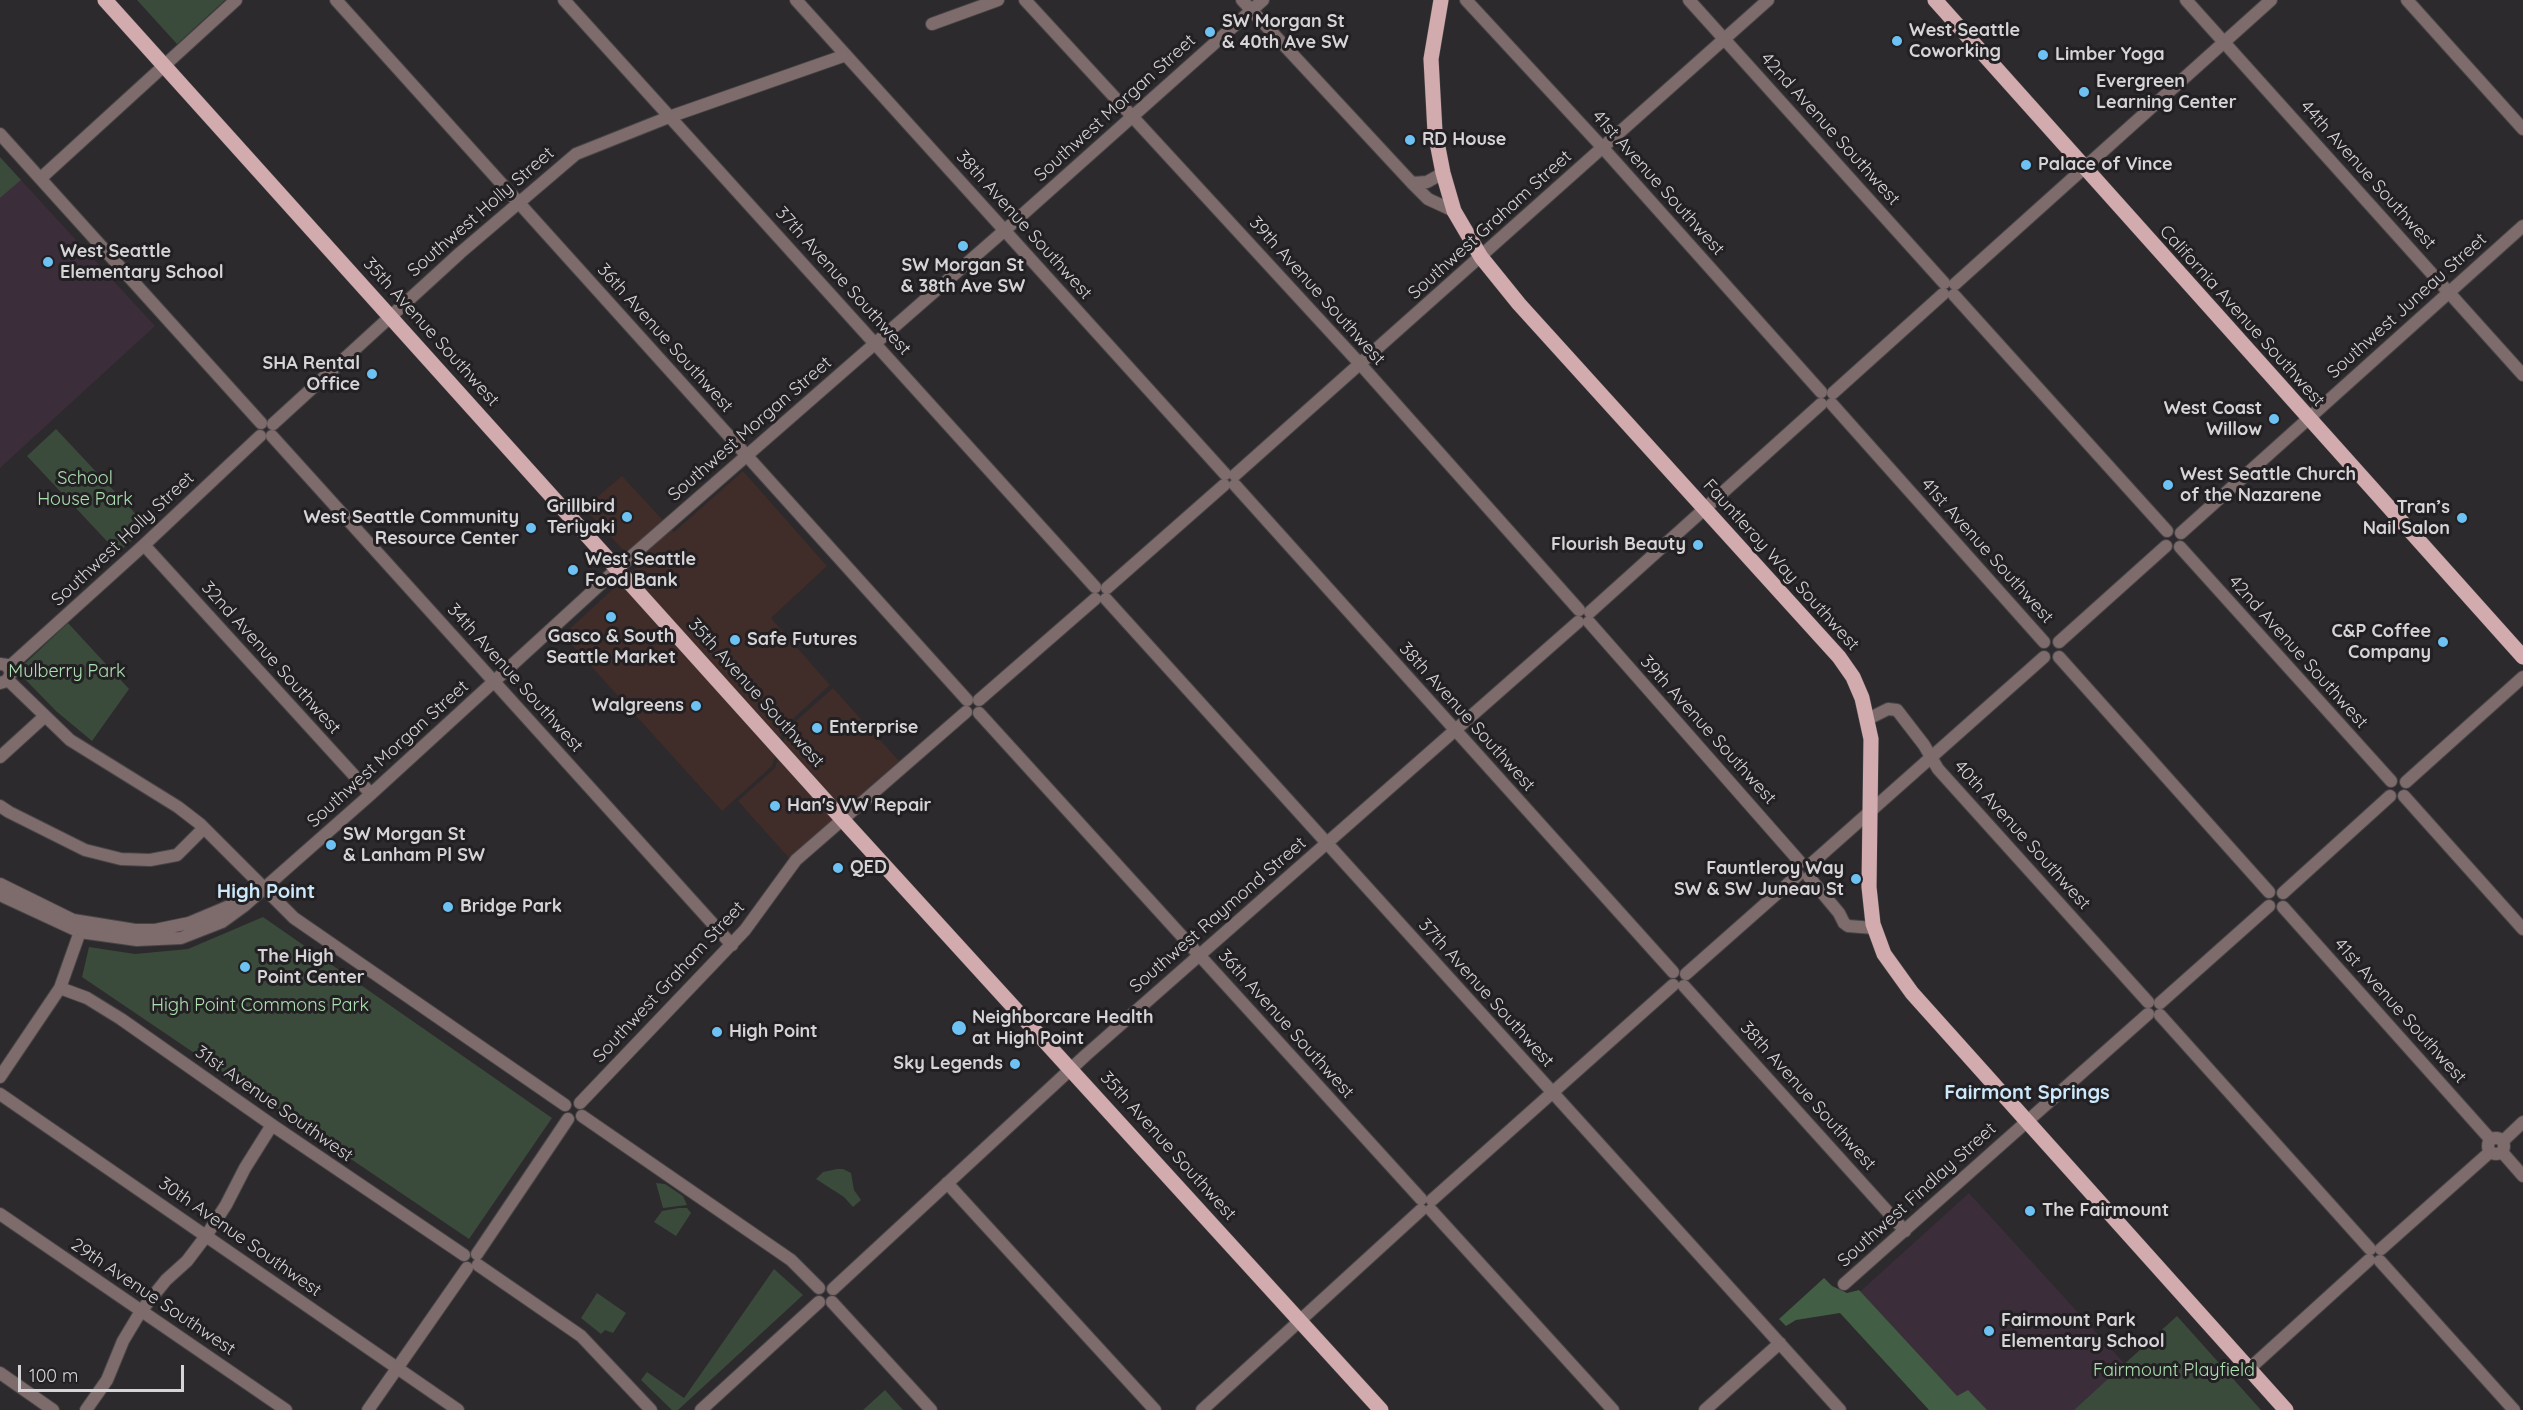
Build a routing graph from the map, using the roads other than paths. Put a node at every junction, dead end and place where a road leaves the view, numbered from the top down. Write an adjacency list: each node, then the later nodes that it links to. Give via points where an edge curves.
1 (105, 0): 23 (main road, 35th Avenue Southwest)
2 (236, 0): 23 (street)
3 (336, 0): 33 (street, 36th Avenue Southwest)
4 (564, 0): 25 (street, 37th Avenue Southwest)
5 (796, 0): 22 (street, 38th Avenue Southwest)
6 (998, 0): 19 (street)
7 (1025, 0): 24 (street, 39th Avenue Southwest)
8 (1242, 0): 18 (street)
9 (1263, 0): 18 (street, Southwest Morgan Street)
10 (1441, 0): 30 (main road, Fauntleroy Way Southwest, via 1431,72 1435,132)
11 (1467, 0): 28 (street, 41st Avenue Southwest)
12 (1689, 0): 20 (street, 42nd Avenue Southwest)
13 (1768, 0): 20 (street, Southwest Graham Street)
14 (1935, 0): 29 (main road, California Avenue Southwest)
15 (2186, 0): 21 (street, 44th Avenue Southwest)
16 (2271, 0): 21 (street, Southwest Raymond Street)
17 (2407, 0): 26 (street)
18 (1251, 11): 24 (street, Southwest Morgan Street); 32 (street)
19 (932, 24)
20 (1725, 39): 28 (street, Southwest Graham Street); 38 (street, 42nd Avenue Southwest)
21 (2224, 42): 29 (street, Southwest Raymond Street); 39 (street, 44th Avenue Southwest)
22 (846, 55): 25 (street, Southwest Holly Street); 36 (street, 38th Avenue Southwest)
23 (163, 65): 31 (street); 40 (main road, 35th Avenue Southwest)
24 (1133, 116): 36 (street, Southwest Morgan Street); 42 (street, 39th Avenue Southwest)
25 (669, 117): 33 (street, Southwest Holly Street, via 582,150); 41 (street, 37th Avenue Southwest)
26 (2523, 129)
27 (0, 134): 31 (street, 34th Avenue Southwest)
28 (1603, 148): 37 (street, Southwest Graham Street); 44 (street, 41st Avenue Southwest)
29 (2083, 168): 38 (street, Southwest Raymond Street); 45 (main road, California Avenue Southwest)
30 (1443, 173): 32 (street, via 1427,182); 34 (main road, Fauntleroy Way Southwest)
31 (41, 178): 46 (street, 34th Avenue Southwest)
32 (1412, 183): 34 (street, via 1428,199)
33 (518, 201): 40 (street, Southwest Holly Street); 47 (street, 36th Avenue Southwest)
34 (1454, 211): 37 (main road, Fauntleroy Way Southwest)
35 (2523, 226): 39 (street, Southwest Juneau Street)
36 (1005, 230): 41 (street, Southwest Morgan Street); 48 (street, 38th Avenue Southwest)
37 (1481, 257): 42 (street, Southwest Graham Street); 49 (main road, Fauntleroy Way Southwest)
38 (1949, 289): 44 (street, Southwest Raymond Street); 50 (street, 42nd Avenue Southwest)
39 (2450, 293): 43 (street, 44th Avenue Southwest); 45 (street, Southwest Juneau Street)
40 (390, 316): 46 (street, Southwest Holly Street); 55 (main road, 35th Avenue Southwest)
41 (875, 342): 47 (street, Southwest Morgan Street); 56 (street, 37th Avenue Southwest)
42 (1361, 365): 48 (street, Southwest Graham Street); 57 (street, 39th Avenue Southwest)
43 (2523, 375)
44 (1827, 398): 49 (street, Southwest Raymond Street); 58 (street, 41st Avenue Southwest)
45 (2308, 419): 51 (street, Southwest Juneau Street); 62 (main road, California Avenue Southwest)
46 (267, 430): 52 (street, Southwest Holly Street); 66 (street, 34th Avenue Southwest)
47 (746, 456): 55 (street, Southwest Morgan Street); 67 (street, 36th Avenue Southwest)
48 (1230, 480): 56 (street, Southwest Graham Street); 70 (street, 38th Avenue Southwest)
49 (1705, 509): 57 (street, Southwest Raymond Street); 69 (main road, Fauntleroy Way Southwest, via 1839,657 1852,677)
50 (2166, 531): 51 (street); 53 (street)
51 (2181, 532): 54 (street, via 2184,540)
52 (144, 546): 63 (street, Southwest Holly Street); 75 (street, 32nd Avenue Southwest)
53 (2166, 546): 54 (street); 59 (street)
54 (2180, 547): 73 (street, 42nd Avenue Southwest)
55 (618, 568): 66 (street, Southwest Morgan Street); 80 (main road, 35th Avenue Southwest)
56 (1100, 593): 67 (street, Southwest Graham Street); 82 (street, 37th Avenue Southwest)
57 (1584, 617): 70 (street, Southwest Raymond Street); 83 (street, 39th Avenue Southwest)
58 (2044, 642): 59 (street); 60 (street)
59 (2059, 642): 61 (street)
60 (2044, 657): 61 (street); 71 (street)
61 (2059, 657): 87 (street)
62 (2523, 657)
63 (4, 665): 65 (street, via 11,673)
64 (2523, 676): 74 (street)
65 (4, 682): 68 (street)
66 (494, 682): 75 (street, Southwest Morgan Street); 95 (street, 34th Avenue Southwest)
67 (973, 706): 80 (street, Southwest Graham Street); 96 (street, 36th Avenue Southwest)
68 (44, 717): 72 (street); 81 (street, via 93,756 178,807)
69 (1868, 719): 71 (street, 40th Avenue Southwest, via 1888,710 1897,711); 79 (main road, Fauntleroy Way Southwest)
70 (1455, 731): 82 (street, Southwest Raymond Street); 97 (street, 38th Avenue Southwest)
71 (1930, 756): 79 (street); 99 (street, 40th Avenue Southwest, via 1938,770)
72 (0, 757)
73 (2391, 781): 74 (street, via 2400,778); 76 (street, via 2387,788)
74 (2406, 782): 77 (street)
75 (371, 795): 86 (street, Southwest Morgan Street)
76 (2391, 796): 77 (street); 88 (street)
77 (2404, 796): 94 (street)
78 (0, 806): 81 (street, via 84,850 121,859 150,860 177,855)
79 (1870, 811): 83 (street); 93 (main road, Fauntleroy Way Southwest, via 1869,887)
80 (842, 819): 95 (street, Southwest Graham Street, via 796,860); 100 (main road, 35th Avenue Southwest)
81 (204, 828): 86 (street)
82 (1326, 843): 96 (street, Southwest Raymond Street); 102 (street, 37th Avenue Southwest)
83 (1806, 863): 84 (street, via 1813,870)
84 (1804, 876): 93 (street, via 1848,926); 97 (street)
85 (0, 884): 92 (street)
86 (264, 889): 92 (street, Southwest Morgan Street, via 222,922 181,938 137,940); 105 (street, via 294,918)
87 (2270, 892): 88 (street); 90 (street, via 2266,897)
88 (2283, 893): 91 (street)
89 (0, 895): 92 (street)
90 (2269, 906): 91 (street, via 2275,910); 99 (street, Southwest Findlay Street)
91 (2283, 907): 111 (street, 41st Avenue Southwest)
92 (82, 927): 98 (street)
93 (1874, 928): 108 (main road, Fauntleroy Way Southwest, via 1884,954 1912,993)
94 (2523, 929)
95 (732, 945): 104 (street, Southwest Graham Street)
96 (1200, 955): 100 (street, Southwest Raymond Street); 114 (street, 36th Avenue Southwest)
97 (1679, 979): 102 (street); 116 (street, 38th Avenue Southwest)
98 (60, 987): 101 (street); 110 (street, 31st Avenue Southwest, via 121,1019)
99 (2154, 1008): 108 (street, Southwest Findlay Street); 118 (street, 40th Avenue Southwest)
100 (1071, 1068): 113 (street, Southwest Raymond Street); 126 (main road, 35th Avenue Southwest)
101 (0, 1077)
102 (1553, 1093): 114 (street); 127 (street, 37th Avenue Southwest)
103 (0, 1094): 117 (street, 30th Avenue Southwest)
104 (580, 1103): 105 (street, via 572,1101); 106 (street)
105 (565, 1106): 107 (street)
106 (582, 1116): 107 (street, via 576,1121); 121 (street, via 791,1260)
107 (568, 1119): 119 (street)
108 (2027, 1122): 116 (street, Southwest Findlay Street); 129 (main road, Fauntleroy Way Southwest)
109 (2523, 1122): 111 (street)
110 (272, 1125): 117 (street); 119 (street, 31st Avenue Southwest)
111 (2496, 1146): 112 (street, 41st Avenue Southwest); 118 (street)
112 (2523, 1176)
113 (947, 1183): 122 (street, Southwest Raymond Street); 139 (street)
114 (1426, 1205): 126 (street); 142 (street, 36th Avenue Southwest)
115 (0, 1214): 125 (street, 29th Avenue Southwest)
116 (1905, 1231): 120 (street, Southwest Findlay Street)
117 (206, 1236): 125 (street); 128 (street, 30th Avenue Southwest)
118 (2375, 1255): 129 (street); 146 (street, 40th Avenue Southwest)
119 (471, 1261): 128 (street); 136 (street, 31st Avenue Southwest, via 581,1336)
120 (1844, 1284)
121 (819, 1288): 122 (street); 123 (street)
122 (833, 1289): 124 (street)
123 (819, 1302): 124 (street); 137 (street)
124 (832, 1302): 138 (street)
125 (141, 1311): 132 (street, via 107,1380); 133 (street, 29th Avenue Southwest)
126 (1298, 1320): 140 (street); 141 (main road, 35th Avenue Southwest)
127 (1780, 1343): 143 (street); 144 (street, 37th Avenue Southwest)
128 (396, 1368): 134 (street); 135 (street, 30th Avenue Southwest)
129 (2249, 1369): 145 (main road, Fauntleroy Way Southwest)
130 (0, 1373): 131 (street)
131 (53, 1410)
132 (86, 1410)
133 (286, 1410)
134 (368, 1410)
135 (458, 1410)
136 (651, 1410)
137 (701, 1410)
138 (931, 1410)
139 (1155, 1410)
140 (1202, 1410)
141 (1380, 1410)
142 (1613, 1410)
143 (1706, 1410)
144 (1840, 1410)
145 (2286, 1410)
146 (2514, 1410)

